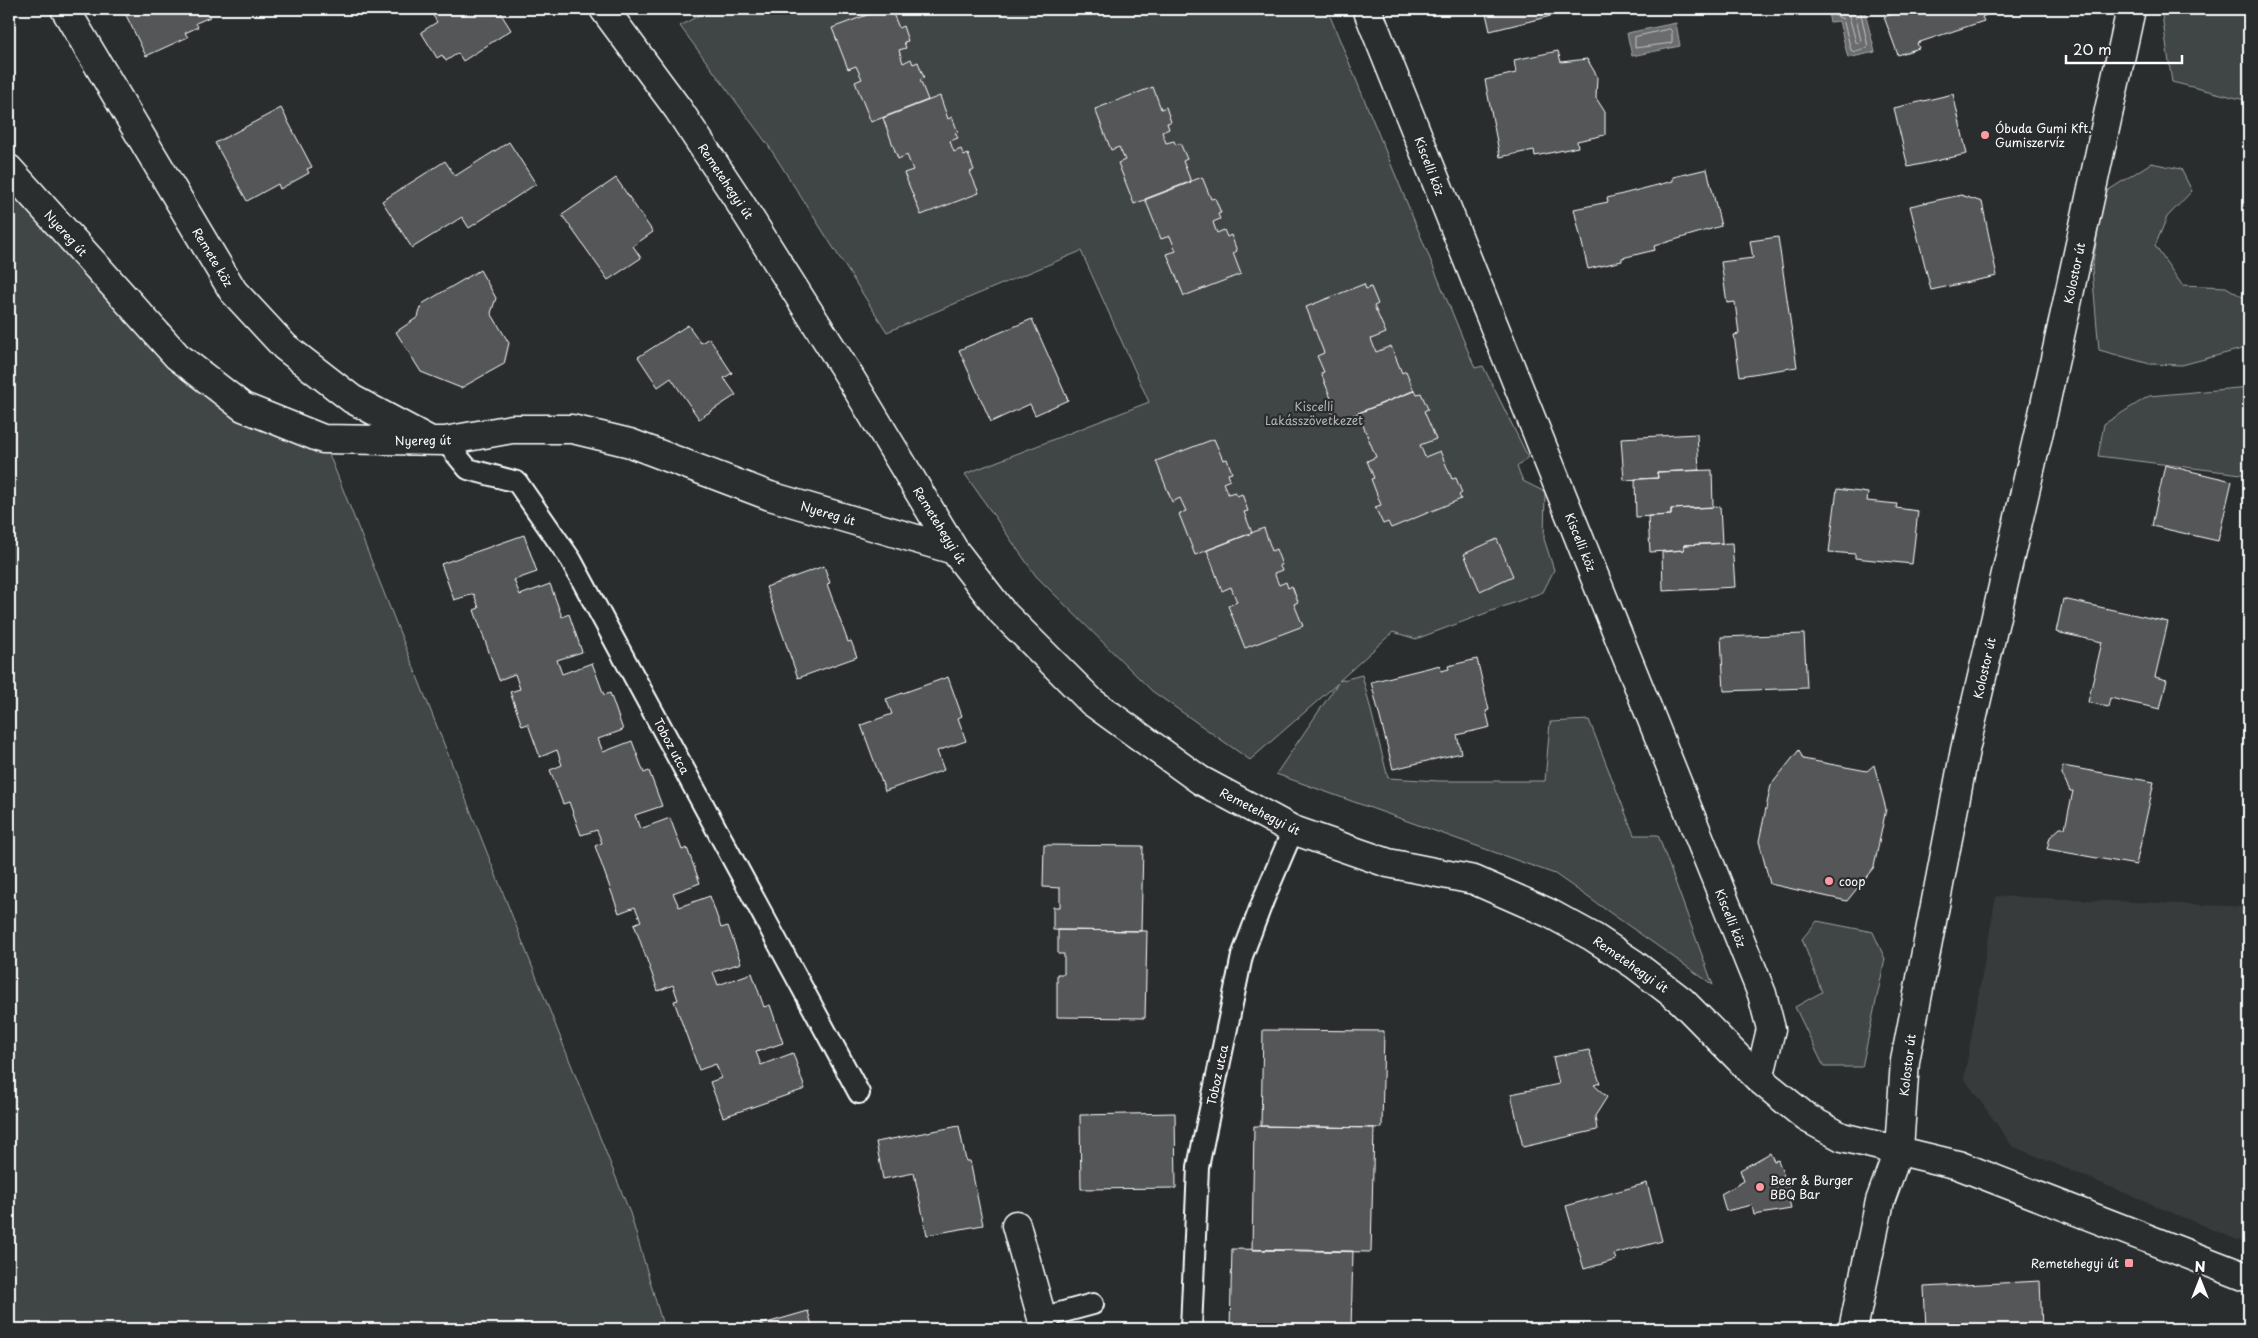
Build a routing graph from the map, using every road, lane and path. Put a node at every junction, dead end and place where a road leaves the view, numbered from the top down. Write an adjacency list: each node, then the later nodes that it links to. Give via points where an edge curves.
1 (65, 9): 6 (street, Remete köz, via 233,291 285,347 352,399)
2 (604, 9): 7 (street, Remetehegyi út, via 736,194)
3 (1367, 9): 9 (street, Kiscelli köz, via 1762,994 1771,1029)
4 (2131, 9): 11 (street, Kolostor út, via 1965,750 1905,1061)
5 (9, 169): 6 (street, Nyereg út, via 177,356 244,407 324,439)
6 (438, 441): 7 (street, Nyereg út, via 512,429 572,429 630,442 770,496); 10 (lane, Toboz utca, via 468,468 517,482 571,560)
7 (954, 550): 8 (street, Remetehegyi út, via 1002,612 1092,702 1200,780)
8 (1293, 830): 9 (street, Remetehegyi út, via 1388,863 1474,880 1556,917 1626,959 1675,996); 16 (lane, Toboz utca, via 1242,956 1198,1167)
9 (1759, 1079): 11 (street, Remetehegyi út, via 1807,1118 1842,1137)
10 (860, 1092)
11 (1898, 1149): 13 (street, Remetehegyi út, via 1958,1165); 17 (street, Kolostor út, via 1880,1201)
12 (1016, 1225): 15 (street)
13 (2249, 1278)
14 (1093, 1304): 15 (lane)
15 (1043, 1324)
16 (1191, 1329)
17 (1852, 1329)

